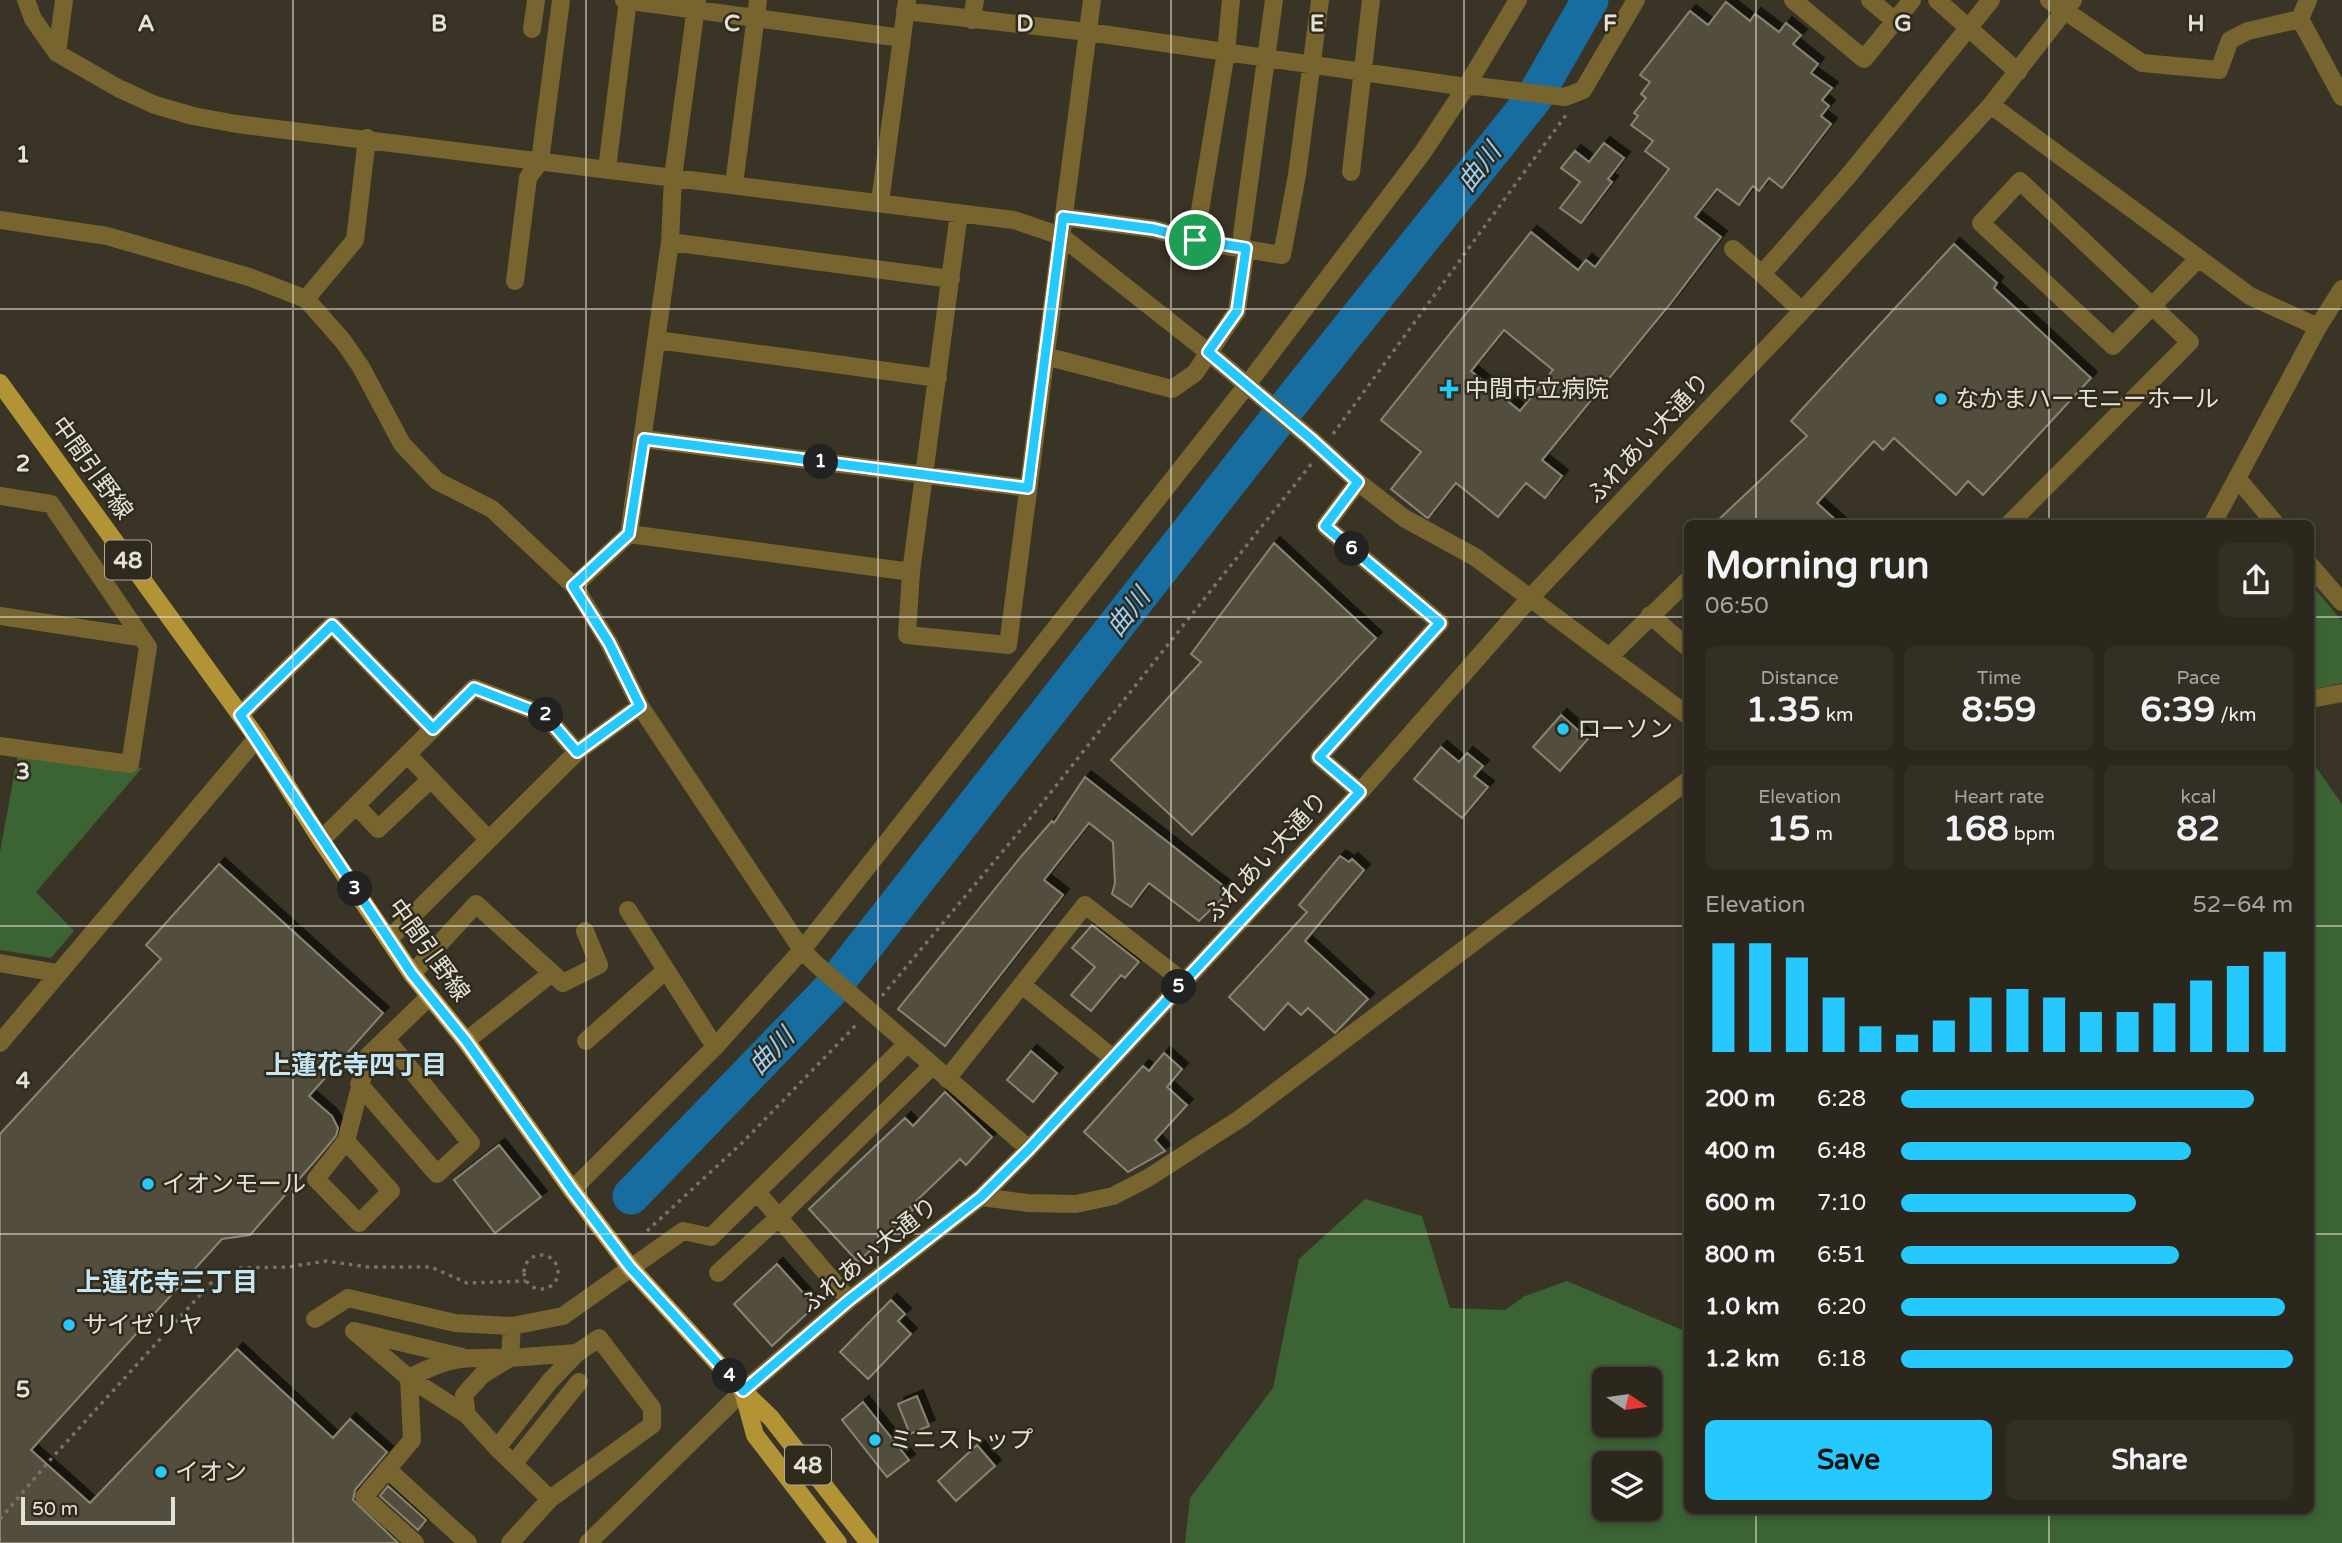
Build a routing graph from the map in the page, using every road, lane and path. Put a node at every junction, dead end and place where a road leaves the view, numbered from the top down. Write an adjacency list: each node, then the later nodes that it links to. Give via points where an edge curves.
1 (26, 0): 34 (street, via 33,19)
2 (64, 0): 34 (street)
3 (536, 0): 29 (street)
4 (561, 0): 44 (street)
5 (626, 0): 22 (street); 45 (street)
6 (758, 0): 25 (street)
7 (975, 0): 27 (street)
8 (1092, 0): 31 (street)
9 (1231, 0): 33 (street)
10 (1274, 0): 35 (street)
11 (1320, 0): 36 (street)
12 (1371, 0): 37 (street)
13 (1518, 0): 39 (street)
14 (1636, 0): 40 (street)
15 (1793, 0): 28 (street, via 1864,59)
16 (1870, 0): 28 (street)
17 (1912, 0): 28 (street)
18 (1937, 0): 30 (street)
19 (1991, 0): 30 (street)
20 (2049, 0): 24 (street)
21 (2308, 0): 26 (street)
22 (696, 5): 25 (street); 47 (street)
23 (906, 6): 27 (street); 32 (street)
24 (2070, 6): 26 (street, via 2142,63 2219,71 2230,40); 38 (street, ふれあい大通り)
25 (756, 18): 32 (street); 48 (street)
26 (2300, 19): 41 (street)
27 (972, 20): 31 (street)
28 (1895, 21)
29 (532, 29)
30 (1968, 29): 38 (street); 59 (street, via 1849,176)
31 (1088, 32): 33 (street); 51 (street)
32 (902, 38): 49 (street)
33 (1226, 52): 35 (street); 54 (street)
34 (57, 53): 43 (street, via 155,106 237,124)
35 (1266, 58): 36 (street); 56 (street)
36 (1311, 65): 37 (street); 56 (street, via 1282,255)
37 (1362, 72): 39 (street); 46 (street)
38 (2018, 72): 42 (street, ふれあい大通り)
39 (1471, 86): 40 (street, via 1565,97); 72 (street)
40 (1583, 90): 74 (path)
41 (2342, 97)
42 (1991, 105): 58 (street); 65 (street, ふれあい大通り)
43 (367, 138): 44 (street); 63 (street, via 355,240)
44 (540, 161): 45 (street); 61 (street, via 528,178)
45 (607, 169): 47 (street)
46 (1351, 172)
47 (673, 177): 48 (street); 55 (street)
48 (734, 184): 49 (street)
49 (880, 202): 50 (street)
50 (959, 213): 53 (street, via 1014,220); 60 (street)
51 (1063, 217): 53 (street); 54 (street, via 1154,229)
52 (0, 220): 63 (street, via 107,236 249,277)
53 (1061, 236): 68 (street); 69 (street)
54 (1195, 240): 56 (street)
55 (670, 242): 60 (street); 67 (street)
56 (1244, 242): 68 (street, via 1237,311)
57 (1733, 249): 59 (street)
58 (2199, 258): 64 (street); 66 (street, via 2250,296)
59 (1762, 274): 65 (street)
60 (951, 279): 70 (street)
61 (515, 281)
62 (2342, 289): 66 (street)
63 (306, 299): 87 (street, via 361,366 402,444 437,481 492,509)
64 (2152, 305): 64 (street, via 2113,346 1981,223 2020,181); 80 (street, via 2190,342)
65 (1802, 311): 88 (street, ふれあい大通り)
66 (2318, 327): 76 (street)
67 (657, 340): 70 (street); 73 (street)
68 (1208, 352): 69 (street, via 1195,373 1172,389); 72 (street)
69 (1045, 356): 78 (street)
70 (938, 377): 75 (street)
71 (0, 383): 99 (main road, 中間引野線 / 48)
72 (1254, 391): 74 (street); 114 (street)
73 (644, 439): 75 (street); 83 (street)
74 (1316, 445): 77 (street); 123 (path, via 1028,821)
75 (925, 475): 78 (street); 85 (street)
76 (2237, 478): 81 (street); 82 (street)
77 (1358, 482): 88 (street, via 1404,518 1475,557); 107 (street, via 1325,526 1440,623 1319,757)
78 (1028, 488): 85 (street, via 1008,645 907,635)
79 (0, 496): 92 (street, via 51,504)
80 (2013, 520)
81 (2215, 520)
82 (2272, 520)
83 (629, 534): 85 (street); 87 (street)
84 (2314, 570): 89 (street)
85 (911, 572)
86 (1684, 584): 90 (street)
87 (573, 586): 97 (street, via 609,643)
88 (1531, 597): 94 (street); 107 (street, ふれあい大通り)
89 (2342, 602)
90 (1650, 615): 93 (street); 94 (street)
91 (0, 616): 92 (street)
92 (139, 637): 102 (street, via 148,647 130,764)
93 (1684, 644)
94 (1610, 656): 98 (street)
95 (2342, 693): 96 (street)
96 (2314, 698)
97 (640, 706): 103 (street); 114 (street)
98 (1684, 713)
99 (240, 715): 100 (street, via 332,625); 101 (main road, 中間引野線 / 48)
100 (433, 729): 103 (street, via 474,688 545,715); 104 (street)
101 (257, 738): 110 (main road, 中間引野線 / 48); 117 (street)
102 (0, 746)
103 (577, 752): 109 (street)
104 (407, 754): 105 (street); 108 (street)
105 (431, 779): 108 (street, via 378,829); 109 (street)
106 (1684, 783): 138 (street, via 1241,1118 1149,1178 1113,1196 1076,1204)
107 (1360, 792): 120 (street, ふれあい大通り)
108 (356, 805): 110 (street)
109 (488, 839): 113 (street)
110 (321, 840): 113 (main road, 中間引野線 / 48)
111 (628, 910): 116 (street)
112 (585, 931): 118 (street, via 598,965 563,983)
113 (388, 939): 119 (main road, 中間引野線 / 48)
114 (802, 950): 123 (street); 129 (street)
115 (0, 963): 117 (street)
116 (666, 970): 126 (street); 129 (street)
117 (57, 973): 127 (street)
118 (552, 973): 119 (street, via 476,904); 125 (street)
119 (412, 974): 122 (main road, 中間引野線 / 48)
120 (1184, 982): 121 (street, via 1086,905); 130 (street, ふれあい大通り)
121 (1022, 985): 130 (street); 132 (street)
122 (430, 996): 124 (street); 125 (main road, 中間引野線 / 48)
123 (870, 1011): 128 (street); 140 (path, via 743,1142)
124 (386, 1039): 133 (street, via 368,1056); 133 (street, via 471,1143 437,1174)
125 (466, 1041): 137 (main road, 中間引野線 / 48)
126 (586, 1041)
127 (0, 1043)
128 (907, 1044): 131 (street); 136 (street)
129 (715, 1047): 137 (street)
130 (1113, 1058): 135 (street, ふれあい大通り)
131 (932, 1066): 132 (street); 139 (street)
132 (947, 1079): 135 (street)
133 (359, 1084): 134 (street)
134 (346, 1141): 134 (street, via 391,1191 359,1223 316,1179)
135 (1029, 1149): 138 (street, ふれあい大通り)
136 (757, 1192): 139 (street); 141 (street, via 711,1237 683,1231)
137 (576, 1195): 141 (main road, 中間引野線 / 48)
138 (981, 1197): 144 (street, ふれあい大通り)
139 (779, 1217): 142 (street); 144 (street)
140 (645, 1233)
141 (630, 1267): 146 (street, via 563,1316); 152 (main road, 中間引野線 / 48)
142 (718, 1273)
143 (526, 1281): 143 (path, via 525,1268 533,1257 546,1255 556,1263 558,1277 550,1287 537,1289); 158 (path, via 467,1283 431,1267 367,1267 326,1261 239,1268 211,1283)
144 (849, 1300): 152 (street, ふれあい大通り)
145 (315, 1318): 146 (street, via 348,1298 455,1323)
146 (512, 1326): 149 (street)
147 (577, 1353): 149 (street); 154 (street); 157 (street, via 598,1338 652,1408 652,1424)
148 (462, 1357): 149 (street); 150 (street); 150 (street, via 354,1331)
149 (510, 1358): 153 (street, via 482,1375 464,1395)
150 (409, 1378): 153 (street); 156 (street, via 412,1440)
151 (579, 1382): 155 (street)
152 (743, 1391): 162 (street, ふれあい大通り); 163 (main road, 中間引野線 / 48, via 755,1435); 164 (main road, 中間引野線 / 48, via 771,1418)
153 (467, 1415): 154 (street)
154 (497, 1448): 155 (street)
155 (514, 1463): 157 (street)
156 (387, 1469): 159 (street, via 363,1497); 160 (street)
157 (550, 1499): 161 (street)
158 (0, 1519)
159 (415, 1543)
160 (467, 1543)
161 (510, 1543)
162 (587, 1543)
163 (838, 1543)
164 (869, 1543)

